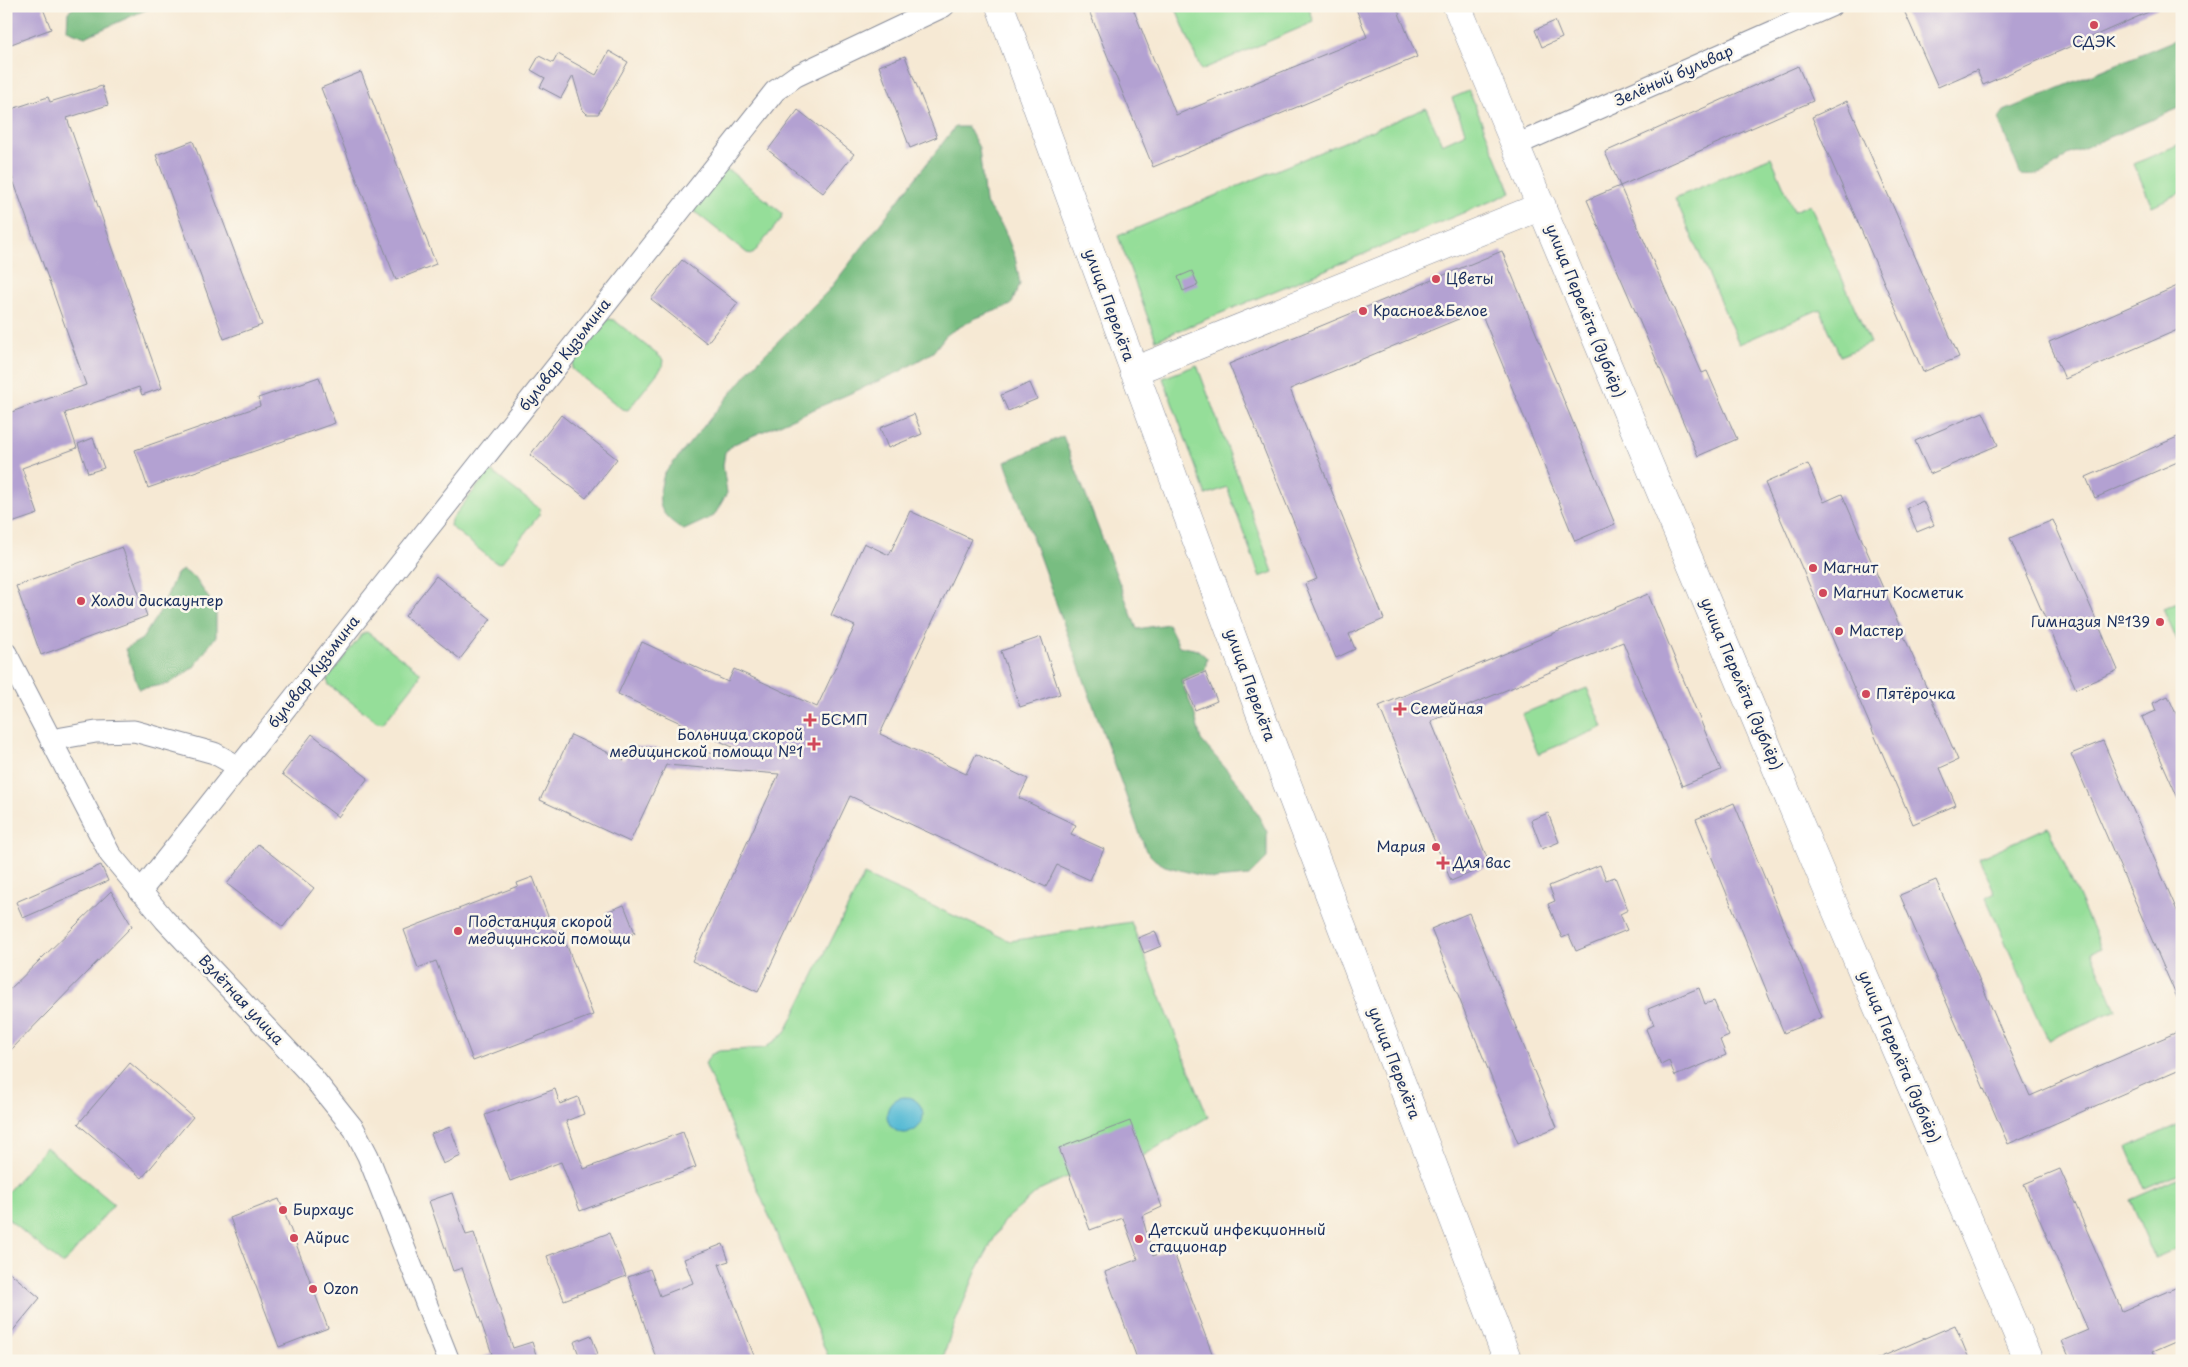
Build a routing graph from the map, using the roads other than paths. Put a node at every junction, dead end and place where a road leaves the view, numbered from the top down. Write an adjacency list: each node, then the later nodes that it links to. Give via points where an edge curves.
1 (944, 6): 10 (street, бульвар Кузьмина, via 796,76 775,91)
2 (1000, 6): 7 (street, улица Перелёта)
3 (1457, 6): 5 (street, улица Перелёта (дублёр))
4 (1831, 6): 5 (street, Зелёный бульвар)
5 (1516, 145): 6 (street, улица Перелёта (дублёр))
6 (1542, 206): 7 (street); 14 (street, улица Перелёта (дублёр))
7 (1134, 371): 13 (street, улица Перелёта, via 1317,864)
8 (6, 653): 9 (street, Взлётная улица)
9 (51, 740): 10 (street, via 96,732 134,731 214,753); 11 (street, Взлётная улица, via 105,846)
10 (239, 767): 11 (street, бульвар Кузьмина)
11 (140, 892): 12 (street, Взлётная улица, via 310,1074 354,1129 368,1156)
12 (449, 1361)
13 (1508, 1361)
14 (2029, 1361)

